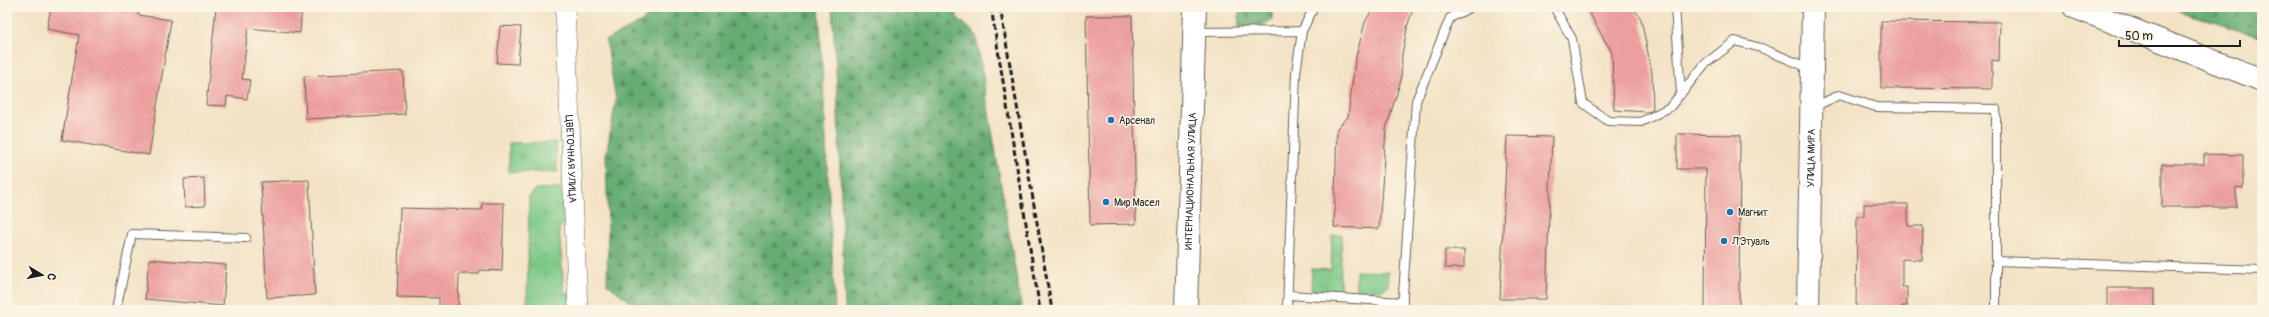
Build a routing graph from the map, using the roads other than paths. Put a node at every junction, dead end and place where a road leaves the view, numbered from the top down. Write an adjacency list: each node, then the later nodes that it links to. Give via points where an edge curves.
1 (565, 7): 22 (street, ЦВЕТОЧНАЯ УЛИЦА)
2 (1183, 7): 11 (main road, ИНТЕРНАЦИОНАЛЬНАЯ УЛИЦА)
3 (1195, 7): 11 (main road, ИНТЕРНАЦИОНАЛЬНАЯ УЛИЦА)
4 (1314, 7): 10 (lane)
5 (1471, 7): 20 (lane, via 1450,18 1416,101)
6 (1554, 7): 14 (lane, via 1572,39 1583,103 1608,121 1641,122 1670,107)
7 (1675, 7): 14 (lane)
8 (1813, 7): 12 (main road, УЛИЦА МИРА)
9 (2074, 7): 13 (main road)
10 (1302, 31): 11 (lane); 19 (lane, via 1296,73)
11 (1193, 43): 23 (main road, ИНТЕРНАЦИОНАЛЬНАЯ УЛИЦА)
12 (1812, 69): 14 (lane, via 1761,48 1735,41 1705,64); 15 (main road, УЛИЦА МИРА)
13 (2262, 80)
14 (1681, 94)
15 (1812, 108): 17 (lane, via 1839,95 1876,107 1996,109); 25 (main road, УЛИЦА МИРА)
16 (246, 238): 21 (lane, via 132,234)
17 (1997, 261): 18 (lane); 26 (lane)
18 (2262, 270)
19 (1288, 295): 20 (lane); 24 (lane)
20 (1402, 306)
21 (116, 310)
22 (578, 310)
23 (1186, 310)
24 (1287, 310)
25 (1808, 310)
26 (1996, 310)

